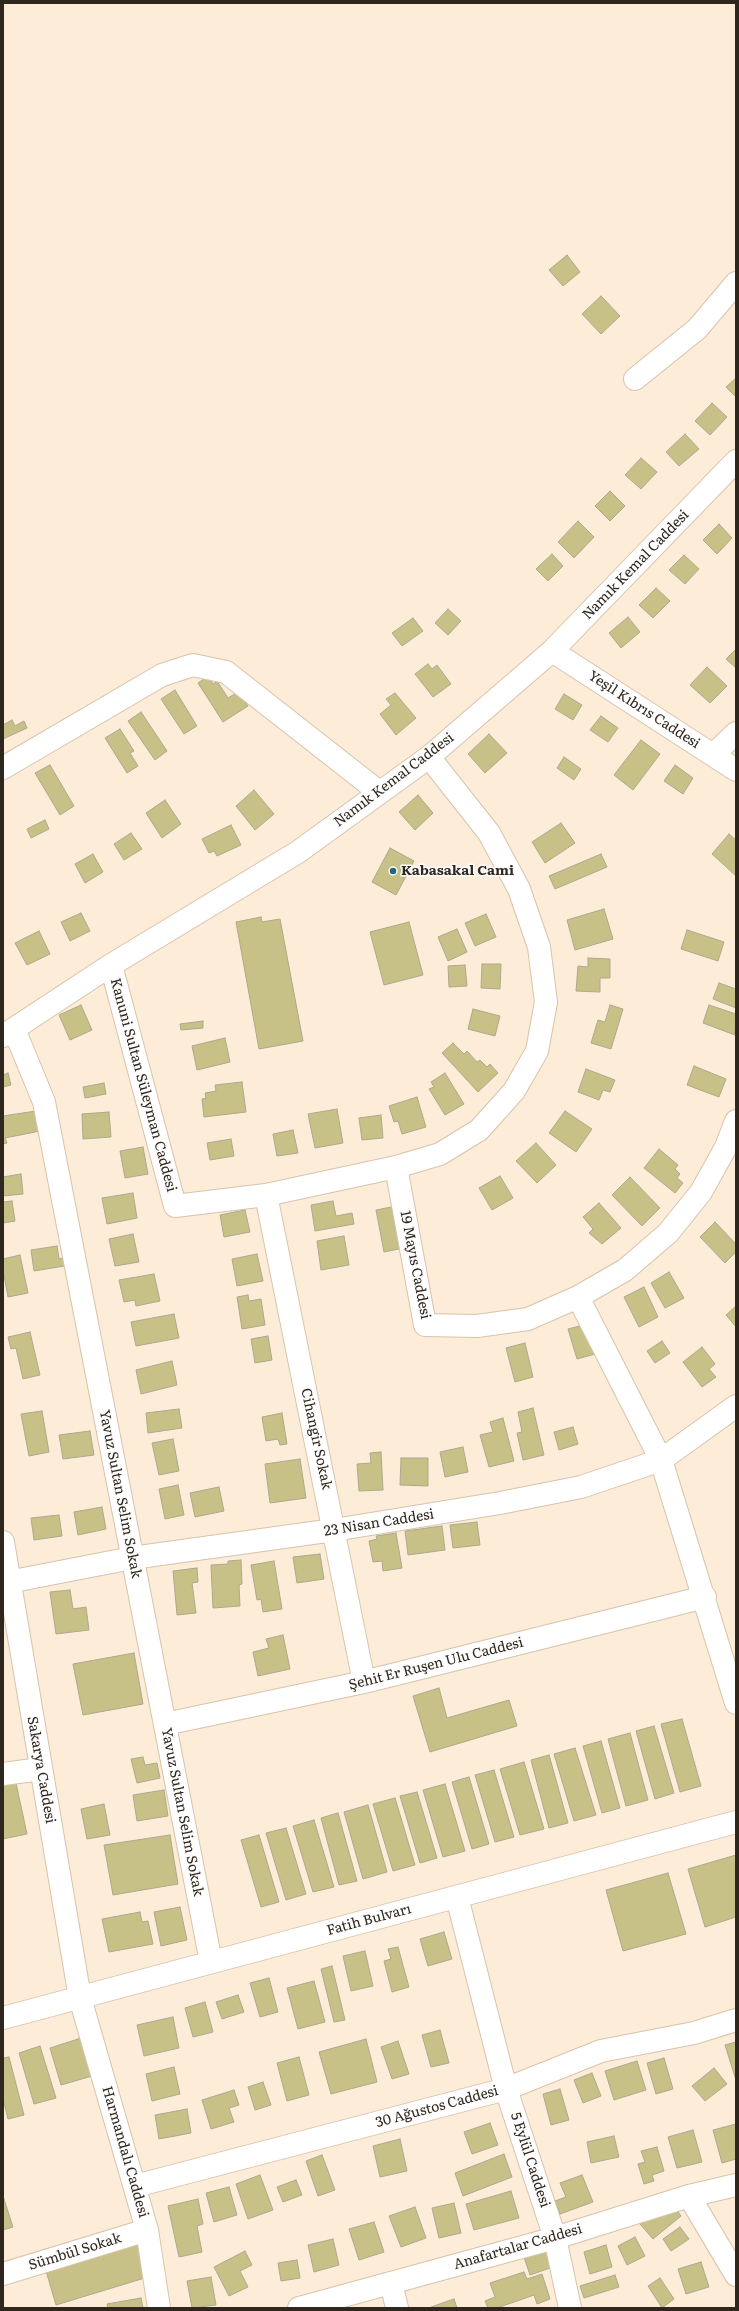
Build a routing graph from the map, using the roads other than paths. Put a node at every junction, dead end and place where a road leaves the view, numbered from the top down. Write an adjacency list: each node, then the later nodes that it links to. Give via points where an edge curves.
1 (736, 283): 2 (street, via 697,329)
2 (635, 379)
3 (736, 461): 4 (street, Namık Kemal Caddesi)
4 (552, 651): 6 (street, Yeşil Kıbrıs Caddesi); 7 (street, Namık Kemal Caddesi)
5 (736, 733): 6 (street)
6 (713, 754): 9 (street, Yeşil Kıbrıs Caddesi)
7 (429, 756): 10 (street, Namık Kemal Caddesi); 14 (street, Kanuni Sultan Süleyman Caddesi, via 489,834 519,889 539,947 546,1002 537,1051 514,1092 479,1130 440,1154)
8 (3, 768): 10 (street, via 162,675 193,665 226,672)
9 (736, 770)
10 (379, 792): 11 (street, Namık Kemal Caddesi, via 298,852)
11 (111, 965): 12 (street, Namık Kemal Caddesi); 15 (street, Kanuni Sultan Süleyman Caddesi, via 175,1206)
12 (8, 1033): 21 (street, Yavuz Sultan Selim Sokak, via 44,1102)
13 (736, 1121): 16 (street, 19 Mayıs Caddesi, via 726,1147 701,1192 668,1233 625,1270)
14 (396, 1167): 15 (street, Kanuni Sultan Süleyman Caddesi); 16 (street, 19 Mayıs Caddesi, via 424,1325 477,1326 528,1319)
15 (266, 1195): 19 (street, Cihangir Sokak)
16 (578, 1297): 18 (street)
17 (736, 1406): 18 (street, 23 Nisan Caddesi)
18 (661, 1460): 19 (street, 23 Nisan Caddesi, via 581,1486 500,1503); 23 (street)
19 (334, 1530): 21 (street, 23 Nisan Caddesi); 24 (street, Cihangir Sokak)
20 (3, 1542): 22 (street, Sakarya Caddesi)
21 (132, 1558): 22 (street, 23 Nisan Caddesi); 26 (street, Yavuz Sultan Selim Sokak)
22 (6, 1583): 27 (street, Sakarya Caddesi)
23 (705, 1597): 24 (street, Şehit Er Ruşen Ulu Caddesi); 25 (street)
24 (364, 1682): 26 (street, Şehit Er Ruşen Ulu Caddesi)
25 (736, 1703)
26 (164, 1724): 31 (street, Yavuz Sultan Selim Sokak)
27 (41, 1769): 28 (street); 32 (street, Sakarya Caddesi)
28 (3, 1774)
29 (736, 1822): 30 (street, Fatih Bulvarı)
30 (457, 1897): 31 (street, Fatih Bulvarı); 35 (street, 5 Eylül Caddesi)
31 (211, 1962): 32 (street, Fatih Bulvarı)
32 (80, 1998): 33 (street, Fatih Bulvarı); 37 (street, Harmandalı Caddesi)
33 (3, 2018)
34 (736, 2020): 35 (street, 30 Ağustos Caddesi, via 694,2033 601,2051)
35 (506, 2089): 37 (street, 30 Ağustos Caddesi); 40 (street, 5 Eylül Caddesi)
36 (736, 2185): 38 (street, Anafartalar Caddesi)
37 (135, 2186): 39 (street, Harmandalı Caddesi)
38 (689, 2196): 40 (street, Anafartalar Caddesi); 42 (street)
39 (147, 2230): 41 (street, Sümbül Sokak); 44 (street, Harmandalı Caddesi)
40 (555, 2238): 43 (street, Anafartalar Caddesi); 47 (street, 5 Eylül Caddesi)
41 (3, 2274)
42 (736, 2275)
43 (391, 2283): 45 (street, Anafartalar Caddesi); 46 (street)
44 (159, 2308)
45 (299, 2308)
46 (397, 2308)
47 (570, 2308)

